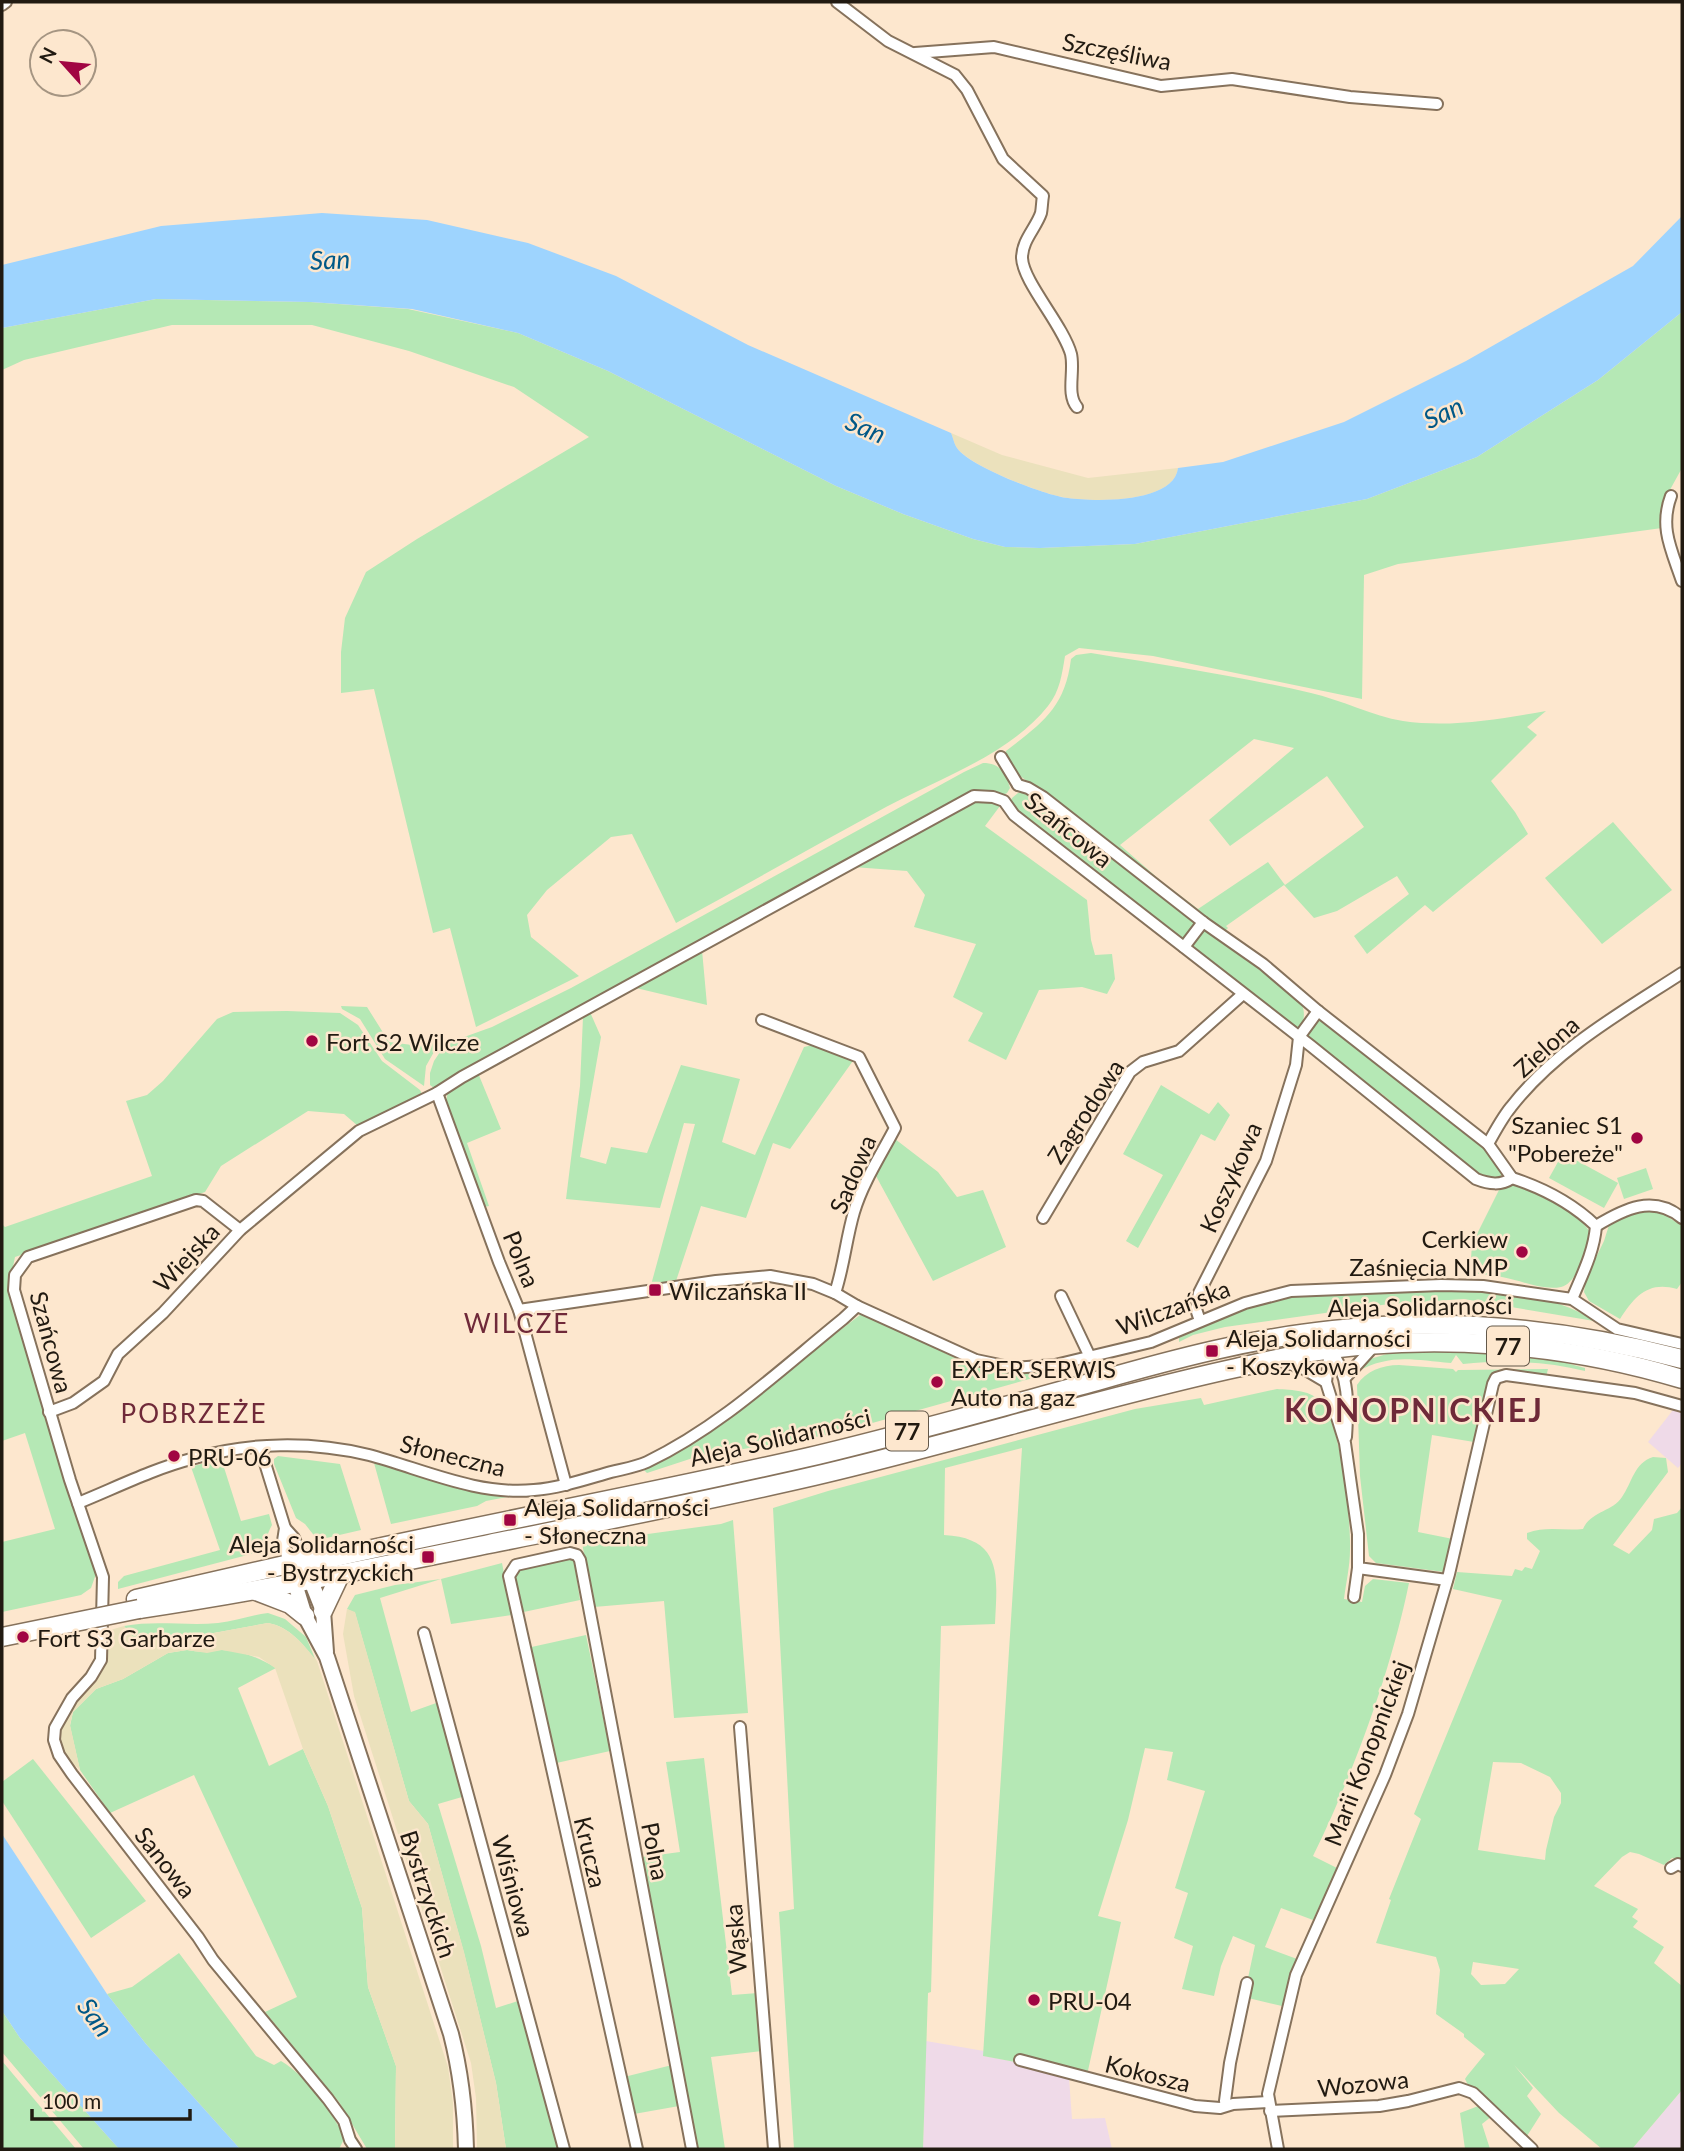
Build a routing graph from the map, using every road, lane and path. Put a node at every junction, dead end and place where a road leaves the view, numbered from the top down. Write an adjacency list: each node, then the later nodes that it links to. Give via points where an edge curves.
1 (6, 2): 3 (street)
2 (837, 2): 4 (street, via 872,30)
3 (2, 5)
4 (915, 53): 5 (street, Szczęśliwa, via 995,47 1161,86 1231,79 1350,97); 6 (street, via 955,75 1003,159 1043,196 1022,260 1071,355 1071,400)
5 (1437, 104)
6 (1077, 407)
7 (1671, 496): 8 (street, via 1665,523)
8 (1682, 581)
9 (1000, 757): 10 (street)
10 (1018, 785): 11 (street); 12 (street, Szańcowa, via 1043,797)
11 (1004, 801): 13 (street, Szańcowa, via 1014,815); 19 (street, Szańcowa, via 974,796)
12 (1203, 922): 13 (street); 16 (street, Szańcowa, via 1263,964)
13 (1184, 947): 15 (street, Szańcowa)
14 (1682, 973): 21 (street, Zielona, via 1579,1042 1517,1100)
15 (1243, 994): 18 (street, Szańcowa); 23 (street, Zagrodowa, via 1180,1051 1143,1062 1130,1072)
16 (1318, 1011): 18 (street, Koszykowa); 21 (street, Szańcowa)
17 (762, 1020): 27 (street, Sadowa, via 859,1057 895,1128 854,1212)
18 (1299, 1037): 22 (street, Szańcowa, via 1476,1180 1490,1184); 32 (street, Koszykowa, via 1296,1065 1265,1161 1199,1293 1196,1309)
19 (437, 1093): 20 (street, Szańcowa); 31 (street, Polna)
20 (359, 1131): 26 (street, Wiejska)
21 (1488, 1144): 22 (street)
22 (1512, 1178): 25 (street, Szańcowa, via 1578,1209)
23 (1043, 1218)
24 (1682, 1218): 25 (street, via 1646,1204 1630,1207)
25 (1595, 1226): 29 (street, via 1589,1258)
26 (240, 1230): 44 (street, Wiejska, via 118,1354 104,1381 73,1403); 44 (street, Szańcowa, via 204,1201 196,1200 28,1257 15,1275 14,1290)
27 (835, 1293): 30 (street, WiIczańska); 31 (street, WiIczańska, via 790,1279 748,1277)
28 (1062, 1296): 37 (street)
29 (1572, 1299): 32 (street, WiIczańska, via 1483,1286 1318,1289 1263,1297); 34 (street, WiIczańska, via 1617,1329)
30 (857, 1306): 37 (street, WiIczańska, via 994,1366 1045,1366); 47 (street, Słoneczna, via 710,1426 644,1463)
31 (519, 1310): 47 (street, Polna)
32 (1200, 1321): 37 (street, WiIczańska, via 1150,1342)
33 (1329, 1330): 36 (street); 38 (highway, Aleja Solidarności / 77, via 1513,1327 1591,1338); 51 (highway, Aleja Solidarności / 77, via 1188,1357 799,1459)
34 (1682, 1344)
35 (1375, 1346): 36 (highway, Aleja Solidarności / 77); 40 (street); 41 (highway, Aleja Solidarności / 77, via 1513,1347 1606,1360)
36 (1330, 1350): 39 (highway, Aleja Solidarności / 77); 40 (street); 42 (street)
37 (1090, 1357)
38 (1682, 1359)
39 (1278, 1360): 42 (street); 52 (highway, Aleja Solidarności / 77, via 1143,1388 819,1475)
40 (1345, 1378): 45 (street)
41 (1682, 1379)
42 (1326, 1382): 45 (street)
43 (1682, 1406): 54 (street, Marii Konopnickiej, via 1635,1393 1506,1375 1496,1378)
44 (49, 1412): 48 (street, Szańcowa)
45 (1345, 1443): 50 (street, via 1358,1534)
46 (260, 1447): 47 (street, Słoneczna, via 286,1444 343,1450 508,1491); 48 (street, Słoneczna, via 191,1459); 51 (street, via 285,1528 294,1538)
47 (566, 1485)
48 (78, 1503): 53 (street, Szańcowa)
49 (580, 1560): 72 (street, Krucza, via 570,1553 516,1565 509,1576); 73 (street, Polna)
50 (1358, 1568): 54 (street); 56 (street)
51 (300, 1572): 52 (highway, Aleja Solidarności / 77); 55 (highway, Aleja Solidarności / 77); 57 (highway, Aleja Solidarności / 77); 58 (street); 59 (street)
52 (340, 1575): 58 (highway)
53 (103, 1577): 69 (street, Sanowa, via 101,1660 55,1728 59,1755 213,1960 328,2099)
54 (1447, 1580): 68 (street, Marii Konopnickiej, via 1385,1775 1296,1975)
55 (257, 1591): 57 (highway, Aleja Solidarności / 77); 59 (highway, via 290,1604)
56 (1354, 1597)
57 (137, 1604): 60 (highway, 77); 62 (highway, 77, bridge)
58 (323, 1611): 63 (street)
59 (305, 1616): 63 (street)
60 (2, 1625)
61 (425, 1633): 71 (street, Wiśniowa)
62 (2, 1637)
63 (327, 1657): 70 (street, Bystrzyckich, via 451,2034 465,2103)
64 (740, 1727): 74 (street, Wąska)
65 (1247, 1983): 67 (street)
66 (1020, 2060): 67 (street, Kokosza, via 1195,2106)
67 (1226, 2105): 68 (street, Kokosza)
68 (1269, 2106): 75 (street, Marii Konopnickiej); 76 (street, Wozowa, via 1379,2106 1459,2088 1473,2093)
69 (356, 2149)
70 (466, 2149)
71 (564, 2149)
72 (637, 2149)
73 (692, 2149)
74 (774, 2149)
75 (1278, 2149)
76 (1532, 2149)

